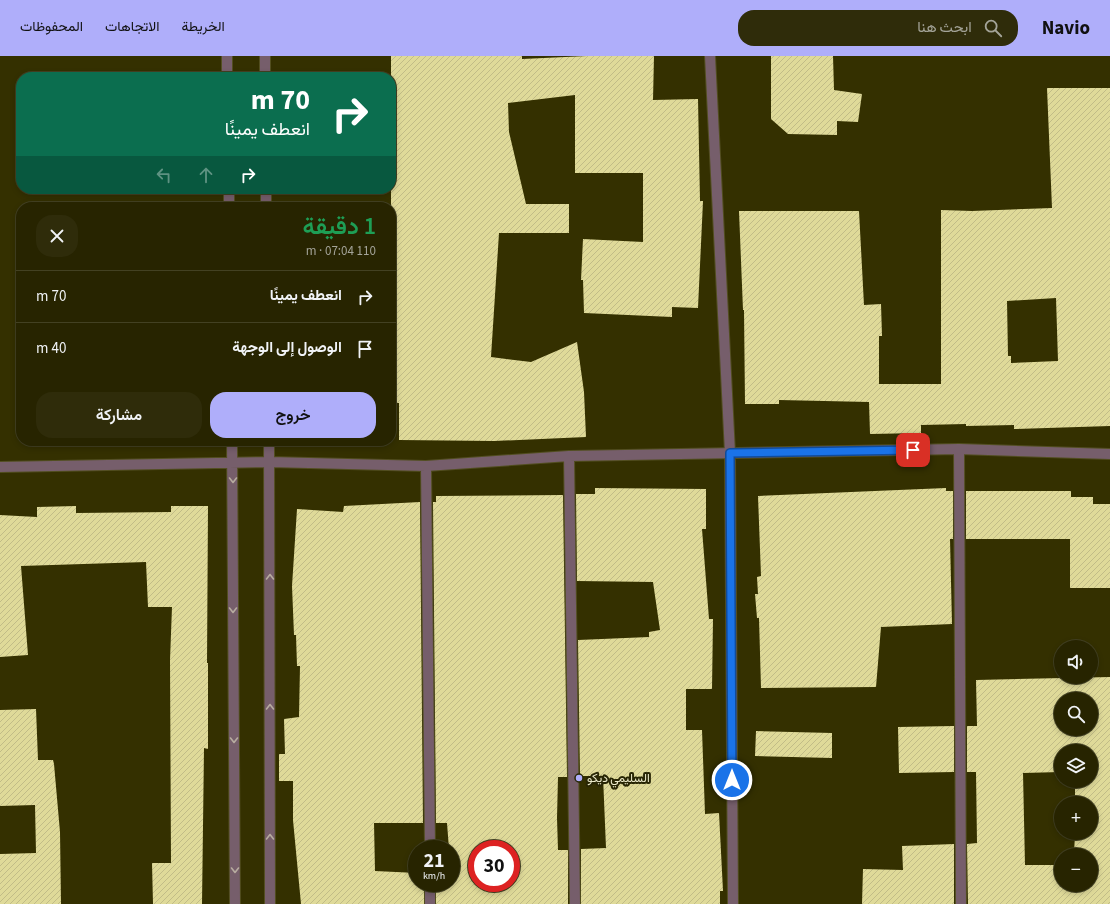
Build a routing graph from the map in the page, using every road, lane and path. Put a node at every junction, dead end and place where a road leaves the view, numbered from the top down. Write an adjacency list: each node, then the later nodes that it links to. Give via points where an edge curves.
1 (227, 56): 4 (street)
2 (264, 56): 5 (street)
3 (710, 56): 9 (street)
4 (227, 72)
5 (265, 72)
6 (232, 446): 12 (street)
7 (269, 446): 13 (street)
8 (959, 449): 9 (street); 10 (street); 23 (street)
9 (730, 453): 11 (street); 22 (street)
10 (1110, 454)
11 (569, 456): 14 (street); 21 (street)
12 (233, 462): 13 (street); 15 (street); 18 (street, one-way to 18)
13 (270, 462): 14 (street); 19 (street, one-way to 13)
14 (426, 466): 16 (street)
15 (0, 467)
16 (430, 840)
17 (430, 892): 20 (street)
18 (235, 904)
19 (270, 904)
20 (430, 904)
21 (575, 904)
22 (733, 904)
23 (961, 904)

